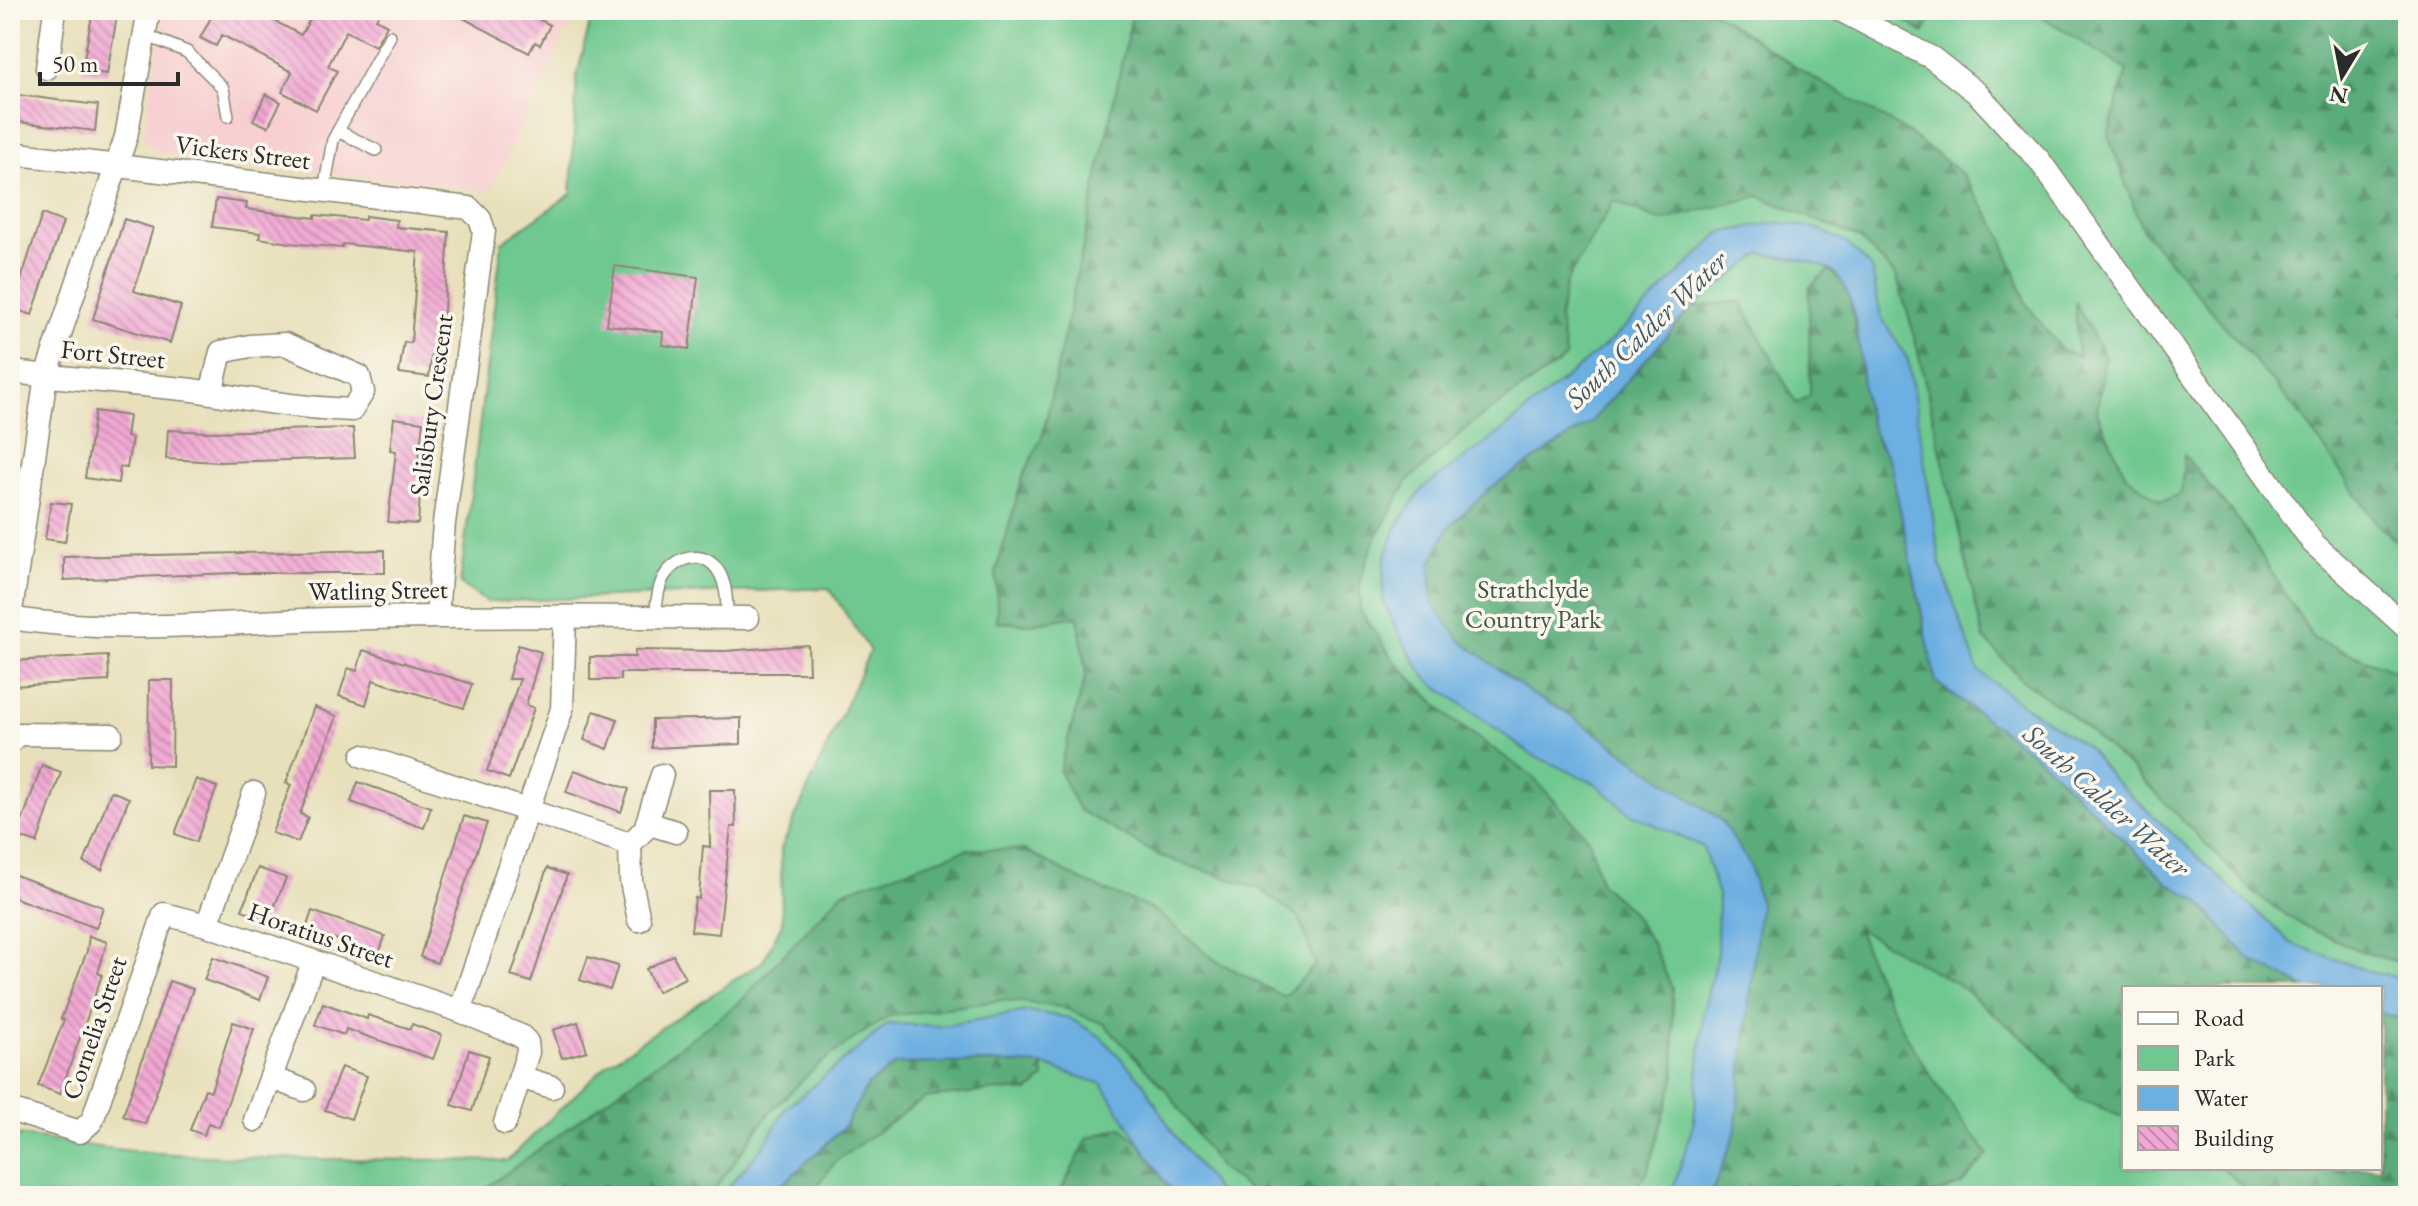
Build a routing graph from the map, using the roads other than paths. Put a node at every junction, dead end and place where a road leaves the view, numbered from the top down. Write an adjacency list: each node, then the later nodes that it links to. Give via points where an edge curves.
1 (55, 10): 6 (street)
2 (149, 10): 4 (street)
3 (1840, 10): 22 (street, via 1932,58 1978,94 2039,160 2313,543)
4 (145, 35): 7 (lane, via 187,52 223,88); 11 (street)
5 (390, 36): 8 (lane)
6 (47, 68)
7 (228, 116)
8 (338, 131): 9 (lane); 12 (lane, via 330,146)
9 (376, 150)
10 (10, 153): 11 (street, Vickers Street)
11 (118, 164): 12 (street, Vickers Street); 15 (street)
12 (324, 190): 13 (street, Vickers Street)
13 (469, 208): 17 (street, Salisbury Crescent, via 484,231 444,523)
14 (10, 372): 15 (street, Fort Street)
15 (46, 376): 16 (street, Fort Street); 20 (street)
16 (211, 393): 16 (street, Fort Street, via 221,352 285,344 359,376 363,392 352,410)
17 (437, 616): 18 (street, Watling Street); 20 (street, Watling Street, via 120,626 61,626)
18 (565, 617): 19 (street, Watling Street); 28 (street, via 562,709)
19 (655, 617): 21 (street, Watling Street); 21 (lane, via 668,570 682,558 700,557 716,568)
20 (10, 618)
21 (738, 618)
22 (2408, 629)
23 (111, 735): 24 (street, via 17,734)
24 (10, 743)
25 (363, 756): 28 (street)
26 (662, 775): 29 (street)
27 (254, 793): 34 (street)
28 (525, 813): 31 (street); 36 (street)
29 (647, 823): 30 (street); 31 (street)
30 (676, 832)
31 (630, 844): 33 (street)
32 (164, 914): 34 (street, Horatius Street); 41 (street, Cornelia Street, via 92,1121 80,1132)
33 (639, 920)
34 (207, 925): 35 (street, Horatius Street)
35 (313, 963): 36 (street, Horatius Street); 38 (street)
36 (460, 1011): 37 (street, Horatius Street, via 527,1042)
37 (520, 1077): 39 (street); 43 (street, Horatius Street)
38 (271, 1078): 40 (street); 42 (street)
39 (552, 1087)
40 (304, 1090)
41 (10, 1110)
42 (255, 1120)
43 (505, 1123)

